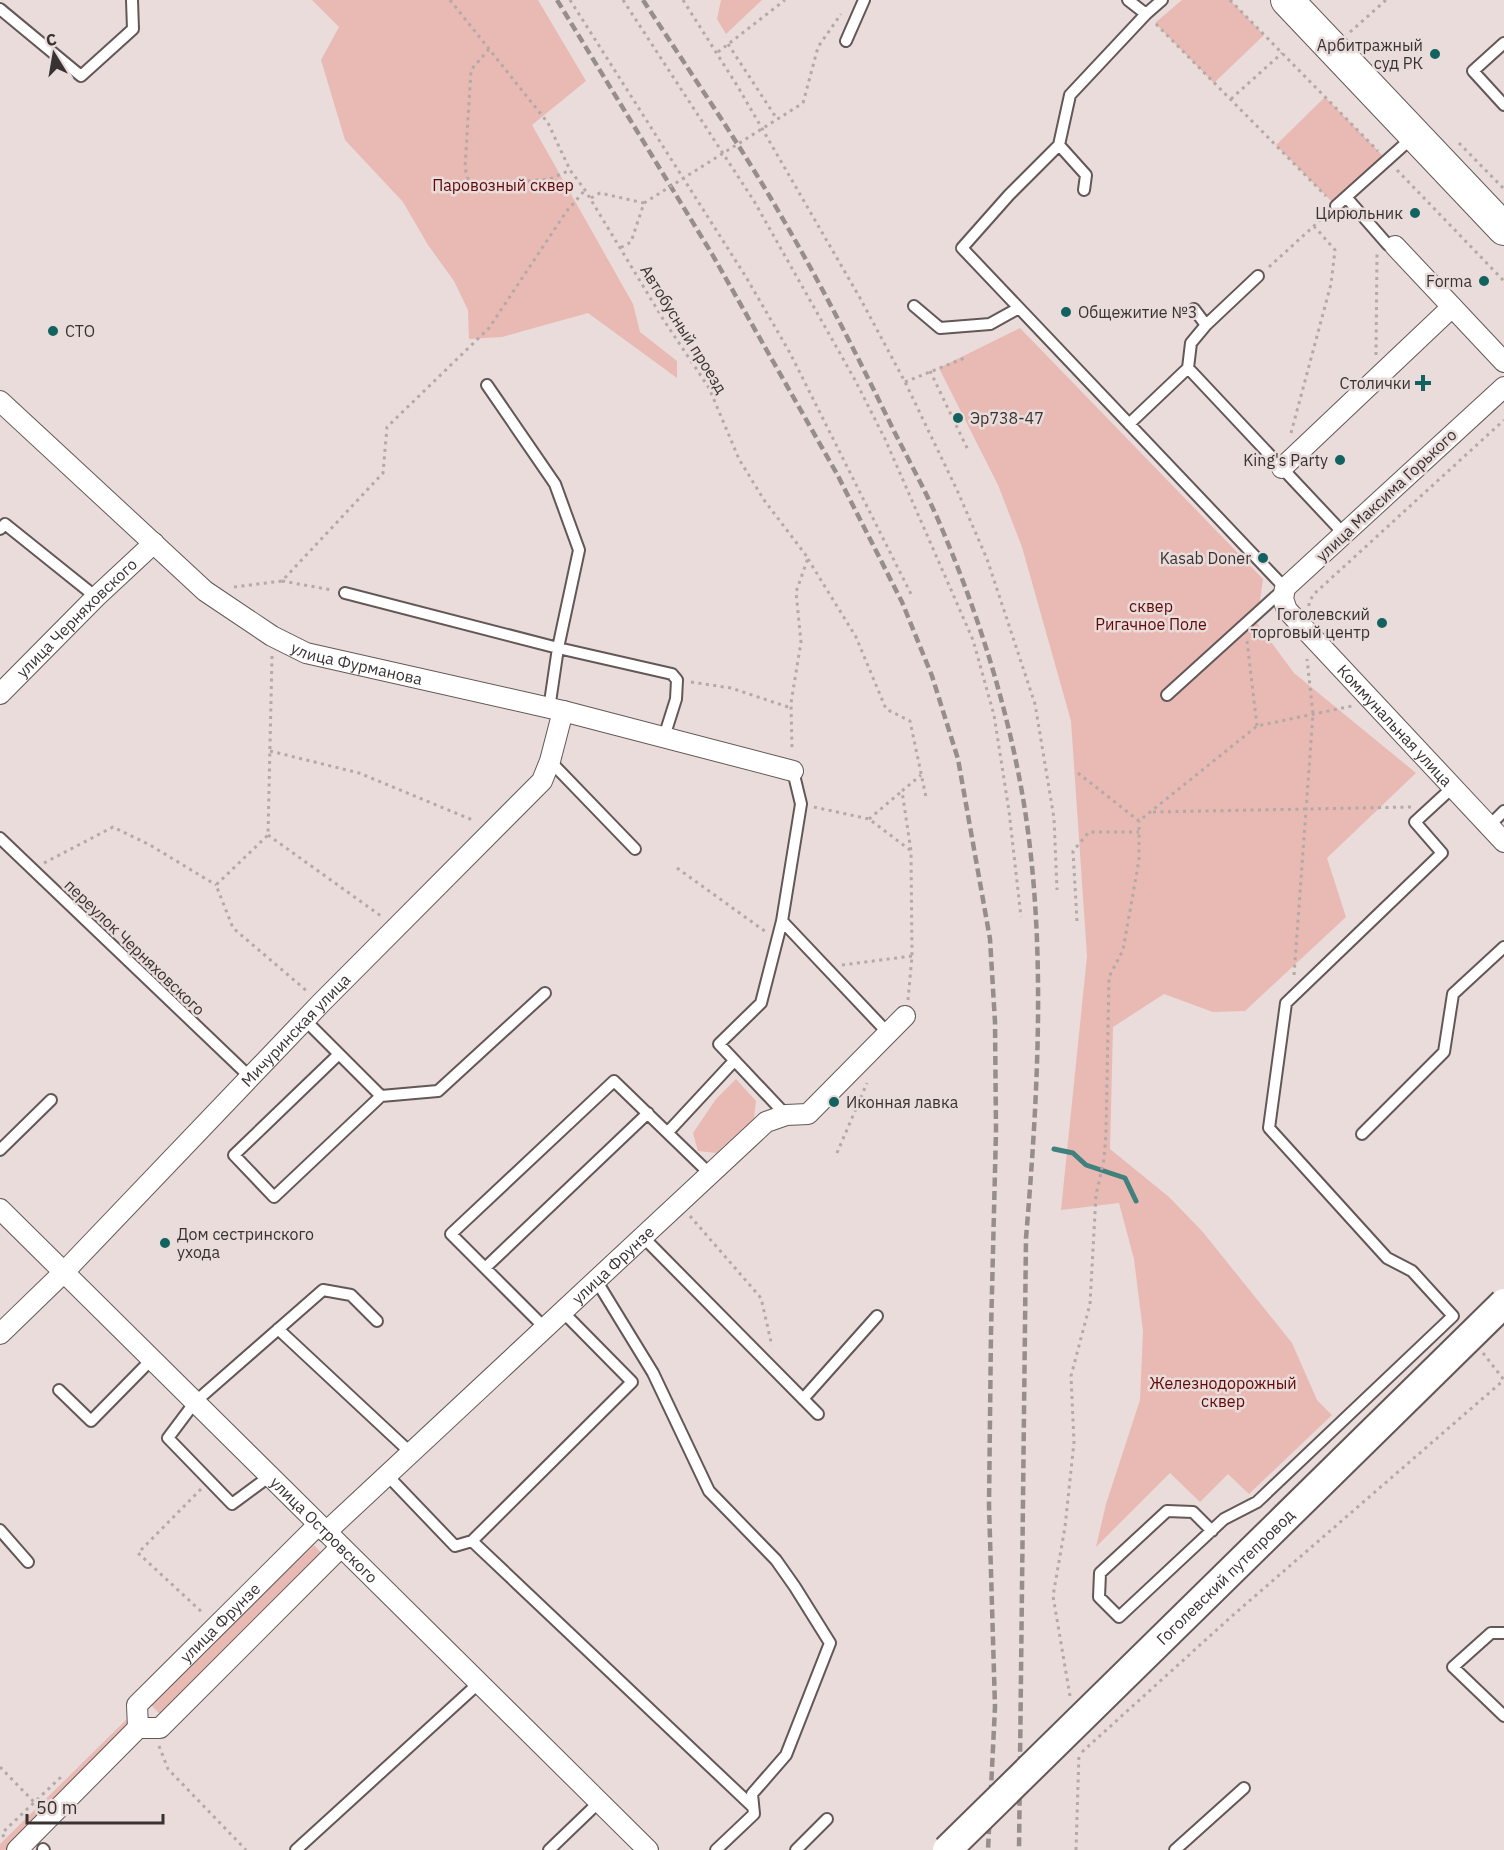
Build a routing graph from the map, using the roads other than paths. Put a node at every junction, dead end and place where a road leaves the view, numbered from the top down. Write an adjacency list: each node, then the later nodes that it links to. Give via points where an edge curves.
1 (132, 0): 6 (lane, via 133,29 81,76)
2 (864, 0): 8 (lane)
3 (1128, 0): 7 (lane)
4 (1162, 0): 7 (lane)
5 (1287, 0): 11 (main road)
6 (0, 9)
7 (1146, 14): 12 (lane, via 1070,95)
8 (846, 41)
9 (1504, 43): 10 (lane, via 1473,71)
10 (1504, 105)
11 (1415, 135): 14 (lane); 16 (main road)
12 (1059, 145): 13 (lane, via 1086,175); 21 (lane, via 962,248)
13 (1084, 190)
14 (1346, 197): 15 (lane); 17 (lane)
15 (1336, 206)
16 (1504, 229)
17 (1391, 245): 20 (street)
18 (1258, 276): 23 (lane)
19 (914, 306): 21 (lane, via 940,328 990,324)
20 (1452, 307): 24 (street); 30 (street)
21 (1019, 308): 29 (lane)
22 (1194, 309): 23 (lane)
23 (1206, 325): 25 (lane, via 1191,342)
24 (1504, 362)
25 (1188, 368): 29 (lane); 30 (lane)
26 (487, 385): 37 (lane, via 555,484 579,550)
27 (1504, 387): 32 (street, улица Максима Горького)
28 (0, 400): 33 (street, улица Фурманова)
29 (1130, 424): 34 (lane)
30 (1282, 468): 32 (lane)
31 (0, 529): 36 (lane, via 5,524)
32 (1344, 534): 34 (street, улица Максима Горького)
33 (154, 543): 36 (street, улица Черняховского); 40 (street, улица Фурманова, via 205,591 272,636 306,653)
34 (1285, 588): 39 (lane); 44 (street, Коммунальная улица, via 1287,610 1307,620 1373,702)
35 (345, 593): 37 (lane)
36 (96, 597): 38 (street, улица Черняховского)
37 (558, 648): 40 (lane); 41 (lane, via 672,674 677,680 676,699)
38 (0, 694)
39 (1167, 695)
40 (556, 710): 41 (street, улица Фурманова); 42 (street, Мичуринская улица)
41 (664, 737): 43 (street, улица Фурманова)
42 (550, 761): 49 (lane); 54 (street, Мичуринская улица, via 542,781)
43 (793, 771): 50 (lane, via 801,804)
44 (1453, 787): 46 (street, Коммунальная улица); 89 (lane, via 1415,822 1442,853 1286,1003 1269,1128 1387,1258 1412,1271 1453,1316 1257,1502 1224,1519)
45 (1504, 811): 46 (lane)
46 (1490, 826): 48 (street, Коммунальная улица)
47 (0, 838): 58 (lane, переулок Черняховского)
48 (1504, 842)
49 (635, 849)
50 (782, 921): 55 (lane); 57 (lane, via 761,1004 718,1044)
51 (1504, 947): 64 (lane, via 1453,994 1444,1053)
52 (545, 993): 59 (lane, via 438,1091)
53 (905, 1016): 55 (street, улица Фрунзе)
54 (305, 1020): 56 (lane); 58 (street, Мичуринская улица)
55 (888, 1033): 62 (street, улица Фрунзе, via 808,1114)
56 (339, 1054): 59 (lane); 59 (lane, via 234,1155 274,1197)
57 (734, 1061): 62 (lane); 63 (lane)
58 (250, 1077): 70 (street, Мичуринская улица)
59 (381, 1096)
60 (51, 1100): 65 (lane)
61 (648, 1113): 63 (lane); 69 (lane); 69 (lane, via 614,1081 451,1234)
62 (786, 1115): 66 (street, улица Фрунзе, via 766,1122)
63 (668, 1132): 66 (lane)
64 (1362, 1134)
65 (0, 1150)
66 (710, 1174): 68 (street, улица Фрунзе)
67 (0, 1209): 70 (street, улица Островского)
68 (643, 1237): 71 (street, улица Фрунзе); 81 (lane)
69 (485, 1268): 76 (lane)
70 (64, 1272): 78 (street, Мичуринская улица); 79 (street, улица Островского)
71 (596, 1280): 73 (street, улица Фрунзе); 99 (lane, via 653,1373 709,1491 776,1560 830,1643 786,1755 752,1794)
72 (1504, 1303): 107 (main road, Гоголевский путепровод, bridge)
73 (563, 1311): 76 (street, улица Фрунзе); 90 (lane, via 632,1382)
74 (878, 1316): 81 (lane)
75 (377, 1321): 77 (lane, via 351,1294 323,1290)
76 (545, 1328): 84 (street, улица Фрунзе)
77 (278, 1329): 82 (lane); 84 (lane)
78 (0, 1333)
79 (152, 1359): 80 (lane, via 91,1421); 82 (street, улица Островского)
80 (59, 1390)
81 (803, 1399): 83 (lane)
82 (195, 1402): 86 (street, улица Островского); 86 (lane, via 168,1438 232,1504)
83 (818, 1414)
84 (411, 1453): 85 (street, улица Фрунзе)
85 (387, 1475): 87 (street, улица Фрунзе); 90 (lane, via 455,1546)
86 (270, 1476): 87 (street, улица Островского)
87 (322, 1528): 91 (street, улица Островского); 96 (street, улица Фрунзе, via 137,1705)
88 (0, 1530): 92 (lane)
89 (1212, 1531): 89 (lane, via 1193,1512 1167,1511 1100,1573 1100,1597 1119,1617)
90 (472, 1541): 99 (lane)
91 (341, 1547): 94 (street, улица Островского); 96 (street, улица Фрунзе, via 160,1728)
92 (28, 1562)
93 (1504, 1633): 95 (lane, via 1491,1633 1453,1667)
94 (479, 1683): 98 (street, улица Островского); 102 (lane)
95 (1504, 1716)
96 (138, 1728): 101 (street)
97 (1244, 1788): 108 (lane)
98 (599, 1802): 103 (lane); 104 (street, улица Островского)
99 (753, 1807): 105 (lane, via 754,1814)
100 (827, 1819): 106 (lane)
101 (17, 1850)
102 (296, 1850)
103 (549, 1850)
104 (648, 1850)
105 (716, 1850)
106 (796, 1850)
107 (947, 1850)
108 (1175, 1850)

